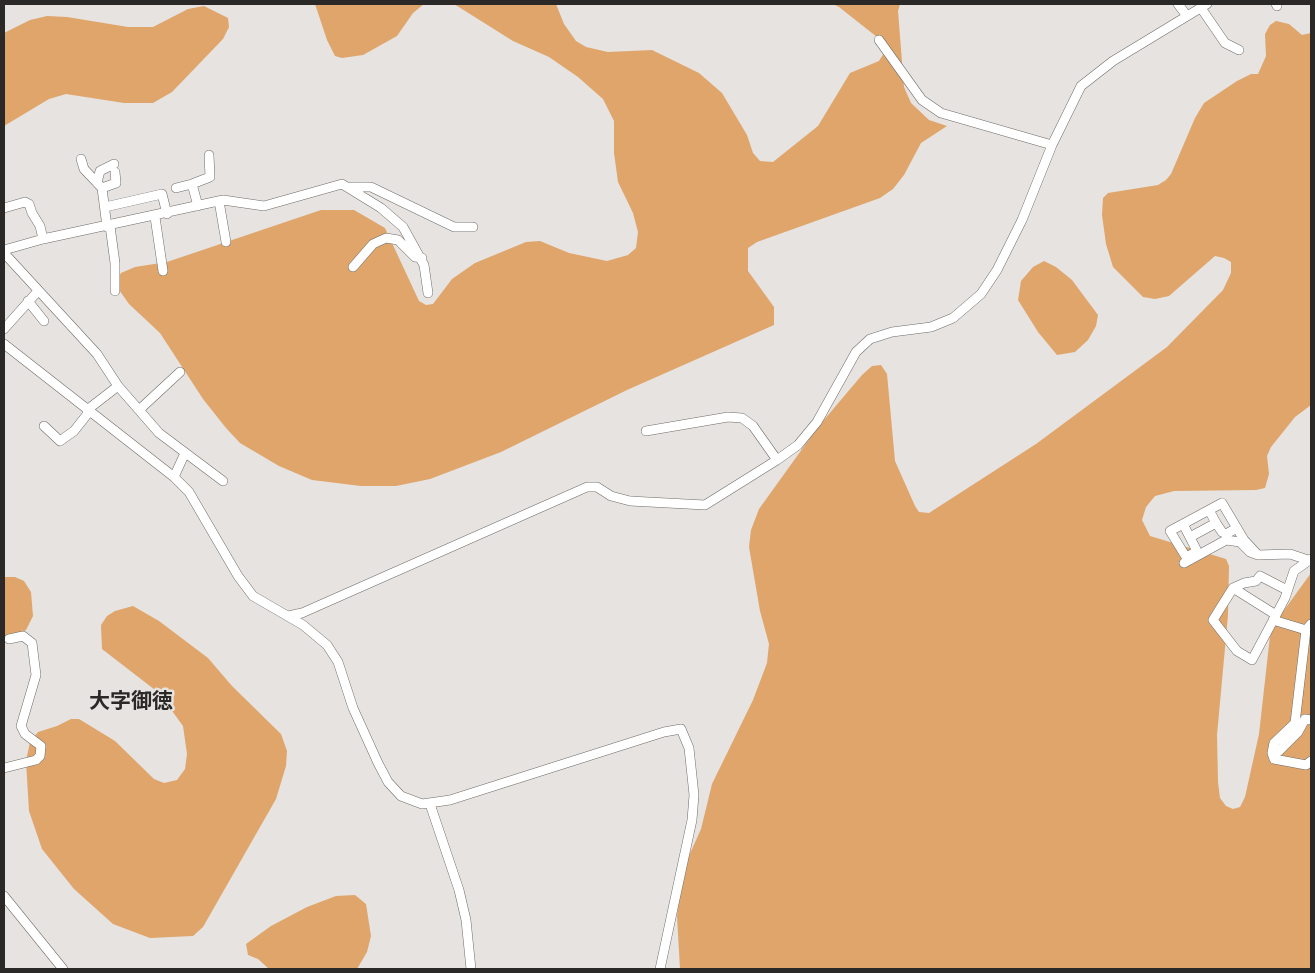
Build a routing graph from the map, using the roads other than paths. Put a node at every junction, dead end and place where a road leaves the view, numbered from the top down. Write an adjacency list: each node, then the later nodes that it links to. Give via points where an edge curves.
1 (1178, 4): 3 (street)
2 (1204, 6): 3 (street); 5 (street, via 1225,43)
3 (1186, 16): 6 (street, via 1081,86)
4 (879, 40): 6 (street, via 922,100 941,113)
5 (1239, 50)
6 (1052, 146): 41 (street, via 1022,220 981,294 953,318 931,327 892,332 870,339 856,352 816,422 798,445)
7 (209, 155): 9 (street, via 210,177)
8 (81, 159): 10 (street, via 84,169)
9 (192, 184): 12 (street); 14 (street)
10 (100, 185): 10 (street, via 116,183 114,168 100,170); 15 (street)
11 (350, 187): 13 (street, via 342,184 264,206); 20 (street, via 370,187 454,227); 24 (street, via 403,227)
12 (176, 188)
13 (219, 201): 14 (street); 22 (street)
14 (198, 206): 17 (street)
15 (105, 207): 17 (street, via 162,194); 19 (street)
16 (4, 208): 21 (street, via 25,202 30,204)
17 (167, 214): 18 (street)
18 (155, 216): 19 (street); 26 (street)
19 (109, 226): 21 (street); 28 (street, via 116,263)
20 (473, 227)
21 (43, 239): 23 (street)
22 (226, 242)
23 (4, 252): 27 (street)
24 (422, 258): 25 (street, via 415,257 398,240 386,238 373,244); 29 (street)
25 (352, 267)
26 (163, 271)
27 (38, 291): 30 (street); 35 (street, via 96,354)
28 (115, 292)
29 (428, 293)
30 (28, 301): 31 (street); 32 (street)
31 (44, 321)
32 (4, 329)
33 (4, 344): 37 (street)
34 (180, 372): 36 (street)
35 (118, 386): 36 (street); 37 (street)
36 (138, 410): 40 (street, via 159,433)
37 (88, 411): 38 (street, via 74,431 60,441); 42 (street)
38 (44, 426)
39 (646, 431): 41 (street, via 728,417 742,418 753,426)
40 (185, 453): 42 (street); 43 (street)
41 (777, 460): 54 (street, via 704,505 630,501 611,496 597,487 587,487 302,613)
42 (174, 478): 54 (street, via 189,492 253,596)
43 (223, 481)
44 (1209, 510): 45 (street); 46 (street); 47 (street, via 1222,502)
45 (1216, 523): 47 (street, via 1226,534); 48 (street)
46 (1183, 524): 48 (street); 48 (street, via 1170,531 1186,556 1196,549)
47 (1237, 528): 49 (street)
48 (1190, 537)
49 (1258, 554): 50 (street, via 1290,554); 51 (street, via 1250,552 1240,542 1226,540)
50 (1310, 559): 53 (street, via 1294,571)
51 (1184, 563)
52 (1233, 588): 53 (street, via 1256,581 1260,576); 55 (street); 55 (street, via 1213,620 1237,650 1252,660)
53 (1287, 590): 55 (street)
54 (288, 616): 62 (street, via 327,645 338,662 352,708 388,782 401,796)
55 (1274, 617): 56 (street)
56 (1309, 627): 59 (street, via 1294,723 1274,743)
57 (9, 639): 61 (street, via 23,636 32,643 36,675 21,726 25,734 41,746 36,760)
58 (1311, 720): 59 (street, via 1305,719 1298,732 1279,751)
59 (1272, 753): 60 (street, via 1274,759 1306,765)
60 (1311, 761)
61 (4, 768)
62 (430, 804): 65 (street, via 460,890); 66 (street, via 681,729 689,748 694,795 692,820)
63 (4, 896): 64 (street)
64 (63, 969)
65 (471, 969)
66 (660, 969)

